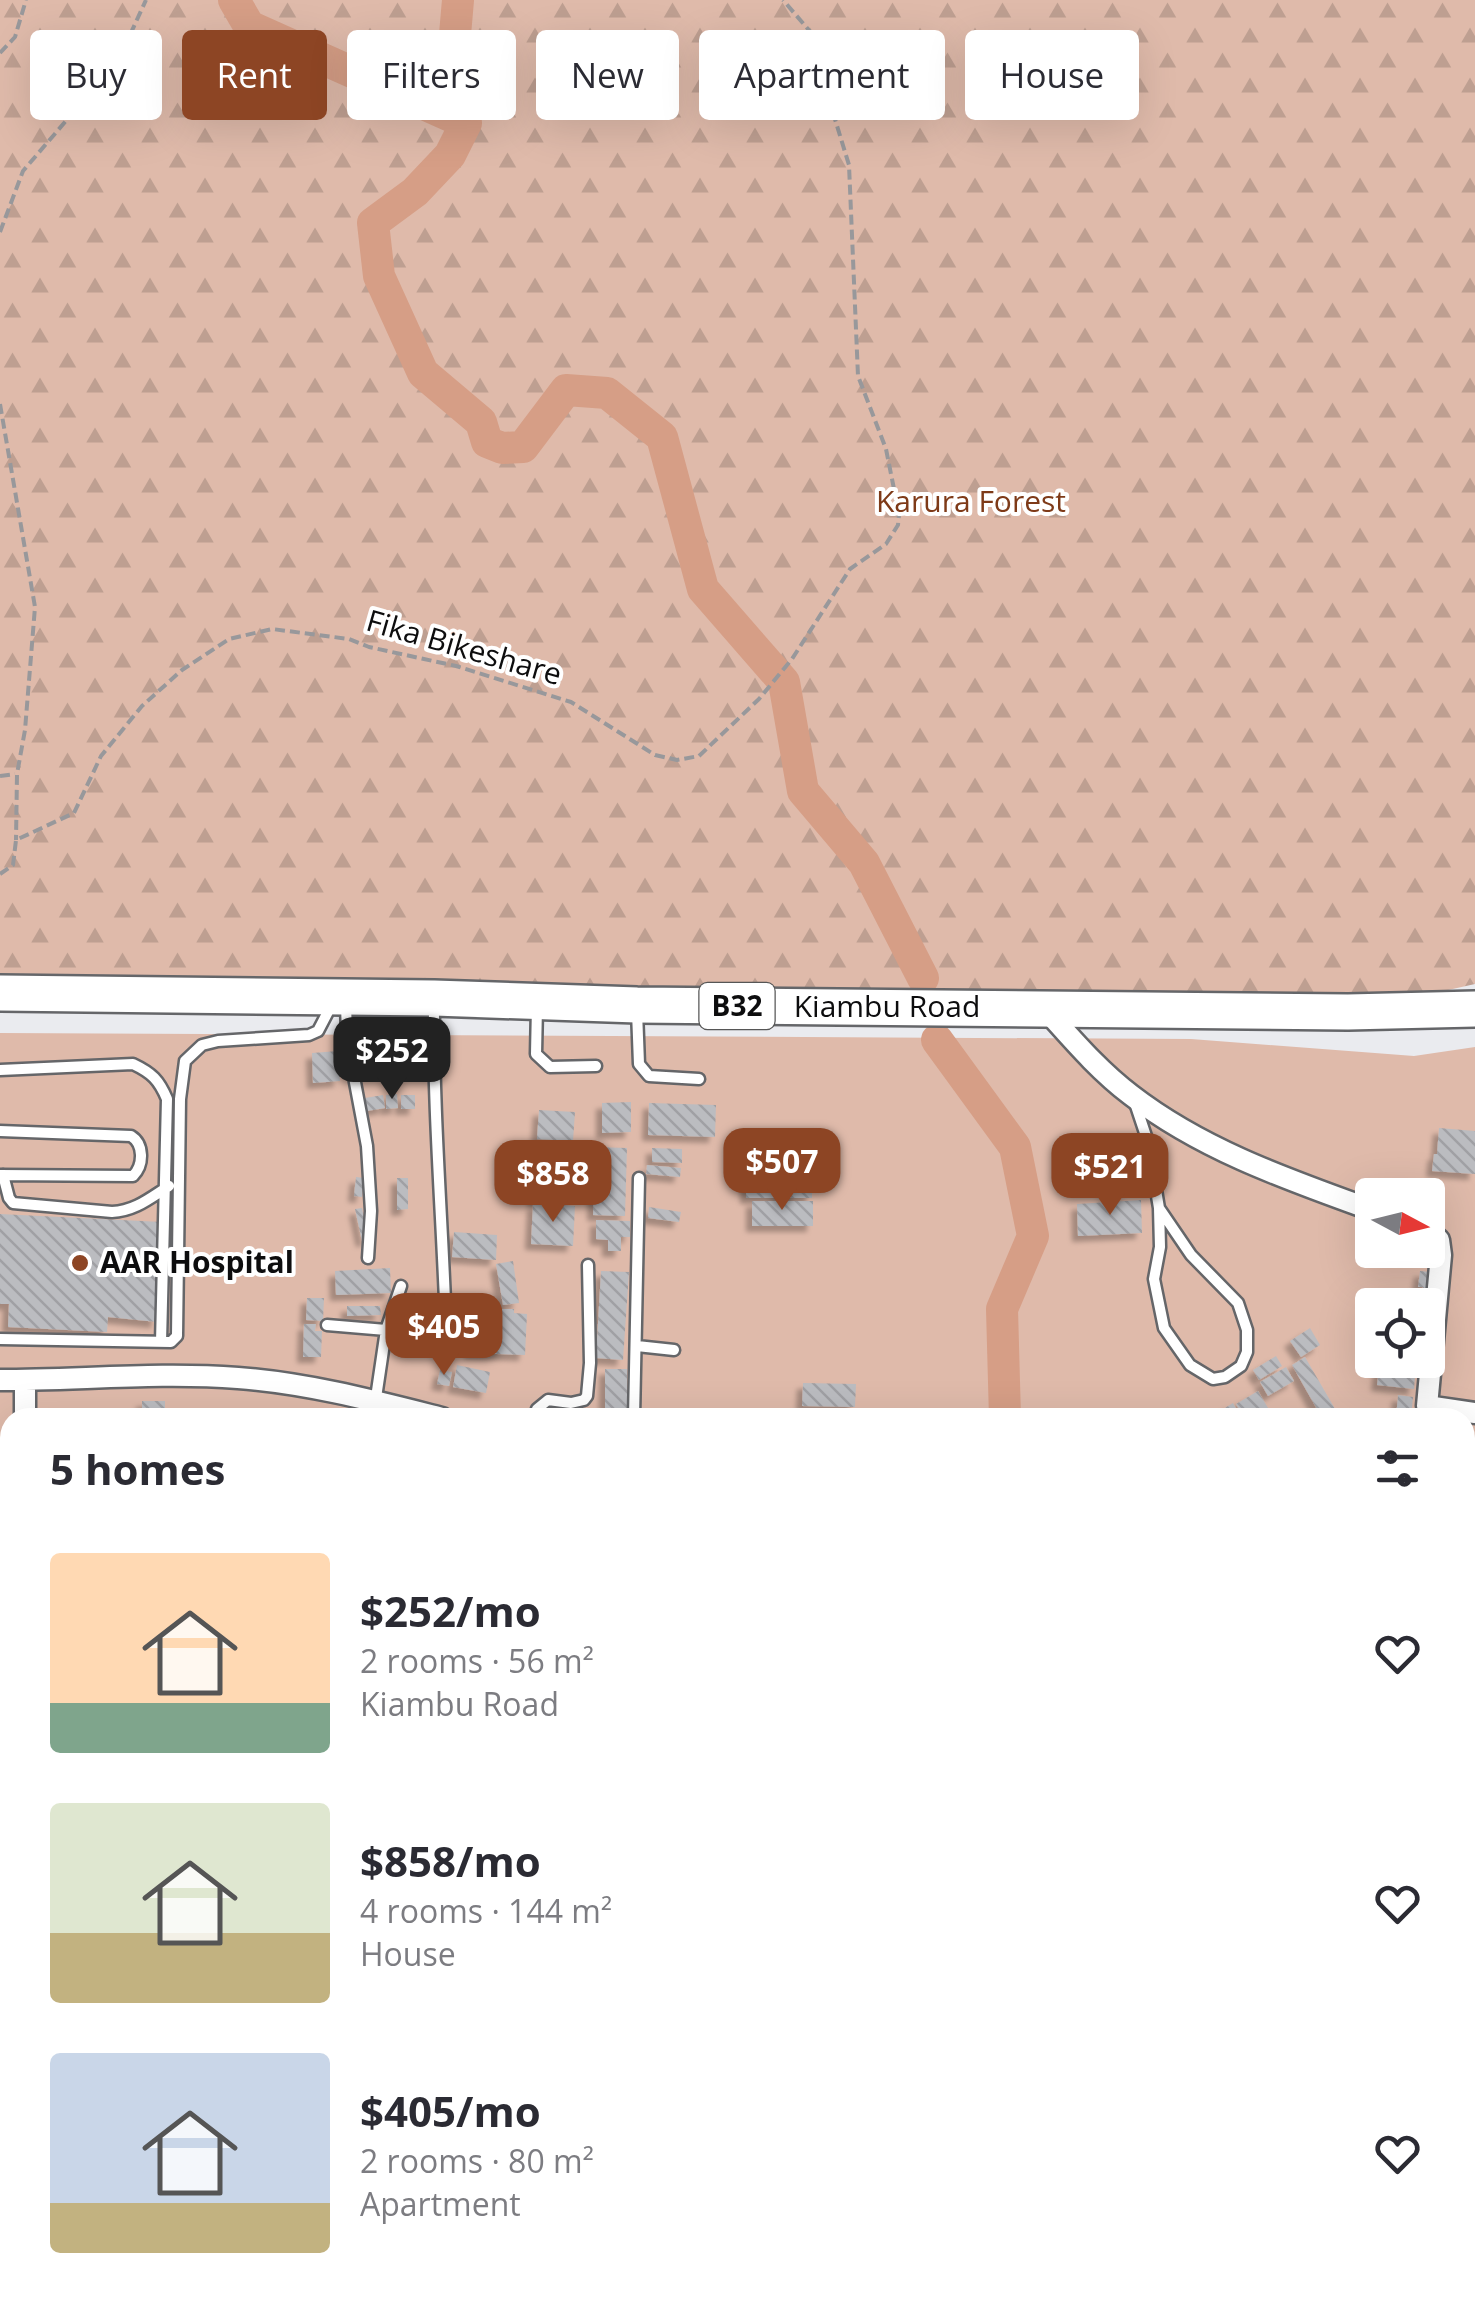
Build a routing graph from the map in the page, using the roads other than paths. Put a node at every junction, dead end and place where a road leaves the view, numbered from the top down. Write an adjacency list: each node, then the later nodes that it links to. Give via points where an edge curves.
1 (0, 993): 2 (highway, Kiambu Road / B32)
2 (340, 997): 3 (highway, Kiambu Road / B32); 15 (lane, via 310,1034 218,1041 185,1061); 19 (lane, via 366,1146)
3 (434, 998): 4 (highway, Kiambu Road / B32); 31 (lane)
4 (538, 1000): 5 (highway, Kiambu Road / B32); 8 (lane, via 536,1054 550,1066)
5 (637, 1005): 6 (highway, Kiambu Road / B32); 10 (lane, via 639,1064 649,1076)
6 (1044, 1008): 7 (highway, Kiambu Road / B32); 11 (street)
7 (1475, 1009)
8 (596, 1066)
9 (0, 1070): 16 (lane, via 133,1064 151,1072 166,1099)
10 (700, 1079)
11 (1134, 1097): 17 (street, via 1272,1174); 18 (lane)
12 (0, 1130): 13 (lane, via 131,1136 140,1147 134,1176)
13 (2, 1175): 16 (lane, via 9,1198 21,1205 126,1212)
14 (639, 1178): 29 (lane)
15 (179, 1179): 16 (lane); 24 (lane)
16 (164, 1189): 23 (lane)
17 (1355, 1204)
18 (1159, 1208): 18 (lane, via 1191,1255 1238,1302 1248,1352 1226,1377 1213,1379 1190,1365 1164,1328 1154,1278)
19 (368, 1258)
20 (588, 1265): 37 (lane, via 587,1396 548,1400)
21 (1440, 1268): 39 (street)
22 (401, 1286): 26 (lane)
23 (162, 1299): 24 (lane); 28 (lane)
24 (179, 1299): 28 (lane, via 177,1336)
25 (328, 1325): 26 (lane)
26 (386, 1330): 36 (lane)
27 (0, 1339): 28 (lane)
28 (161, 1342)
29 (636, 1346): 30 (lane); 38 (lane)
30 (674, 1350)
31 (447, 1356)
32 (0, 1380): 33 (street)
33 (25, 1380): 34 (street); 35 (street, via 236,1377 290,1383)
34 (25, 1408)
35 (376, 1408)
36 (383, 1408)
37 (538, 1408)
38 (634, 1408)
39 (1426, 1408)

